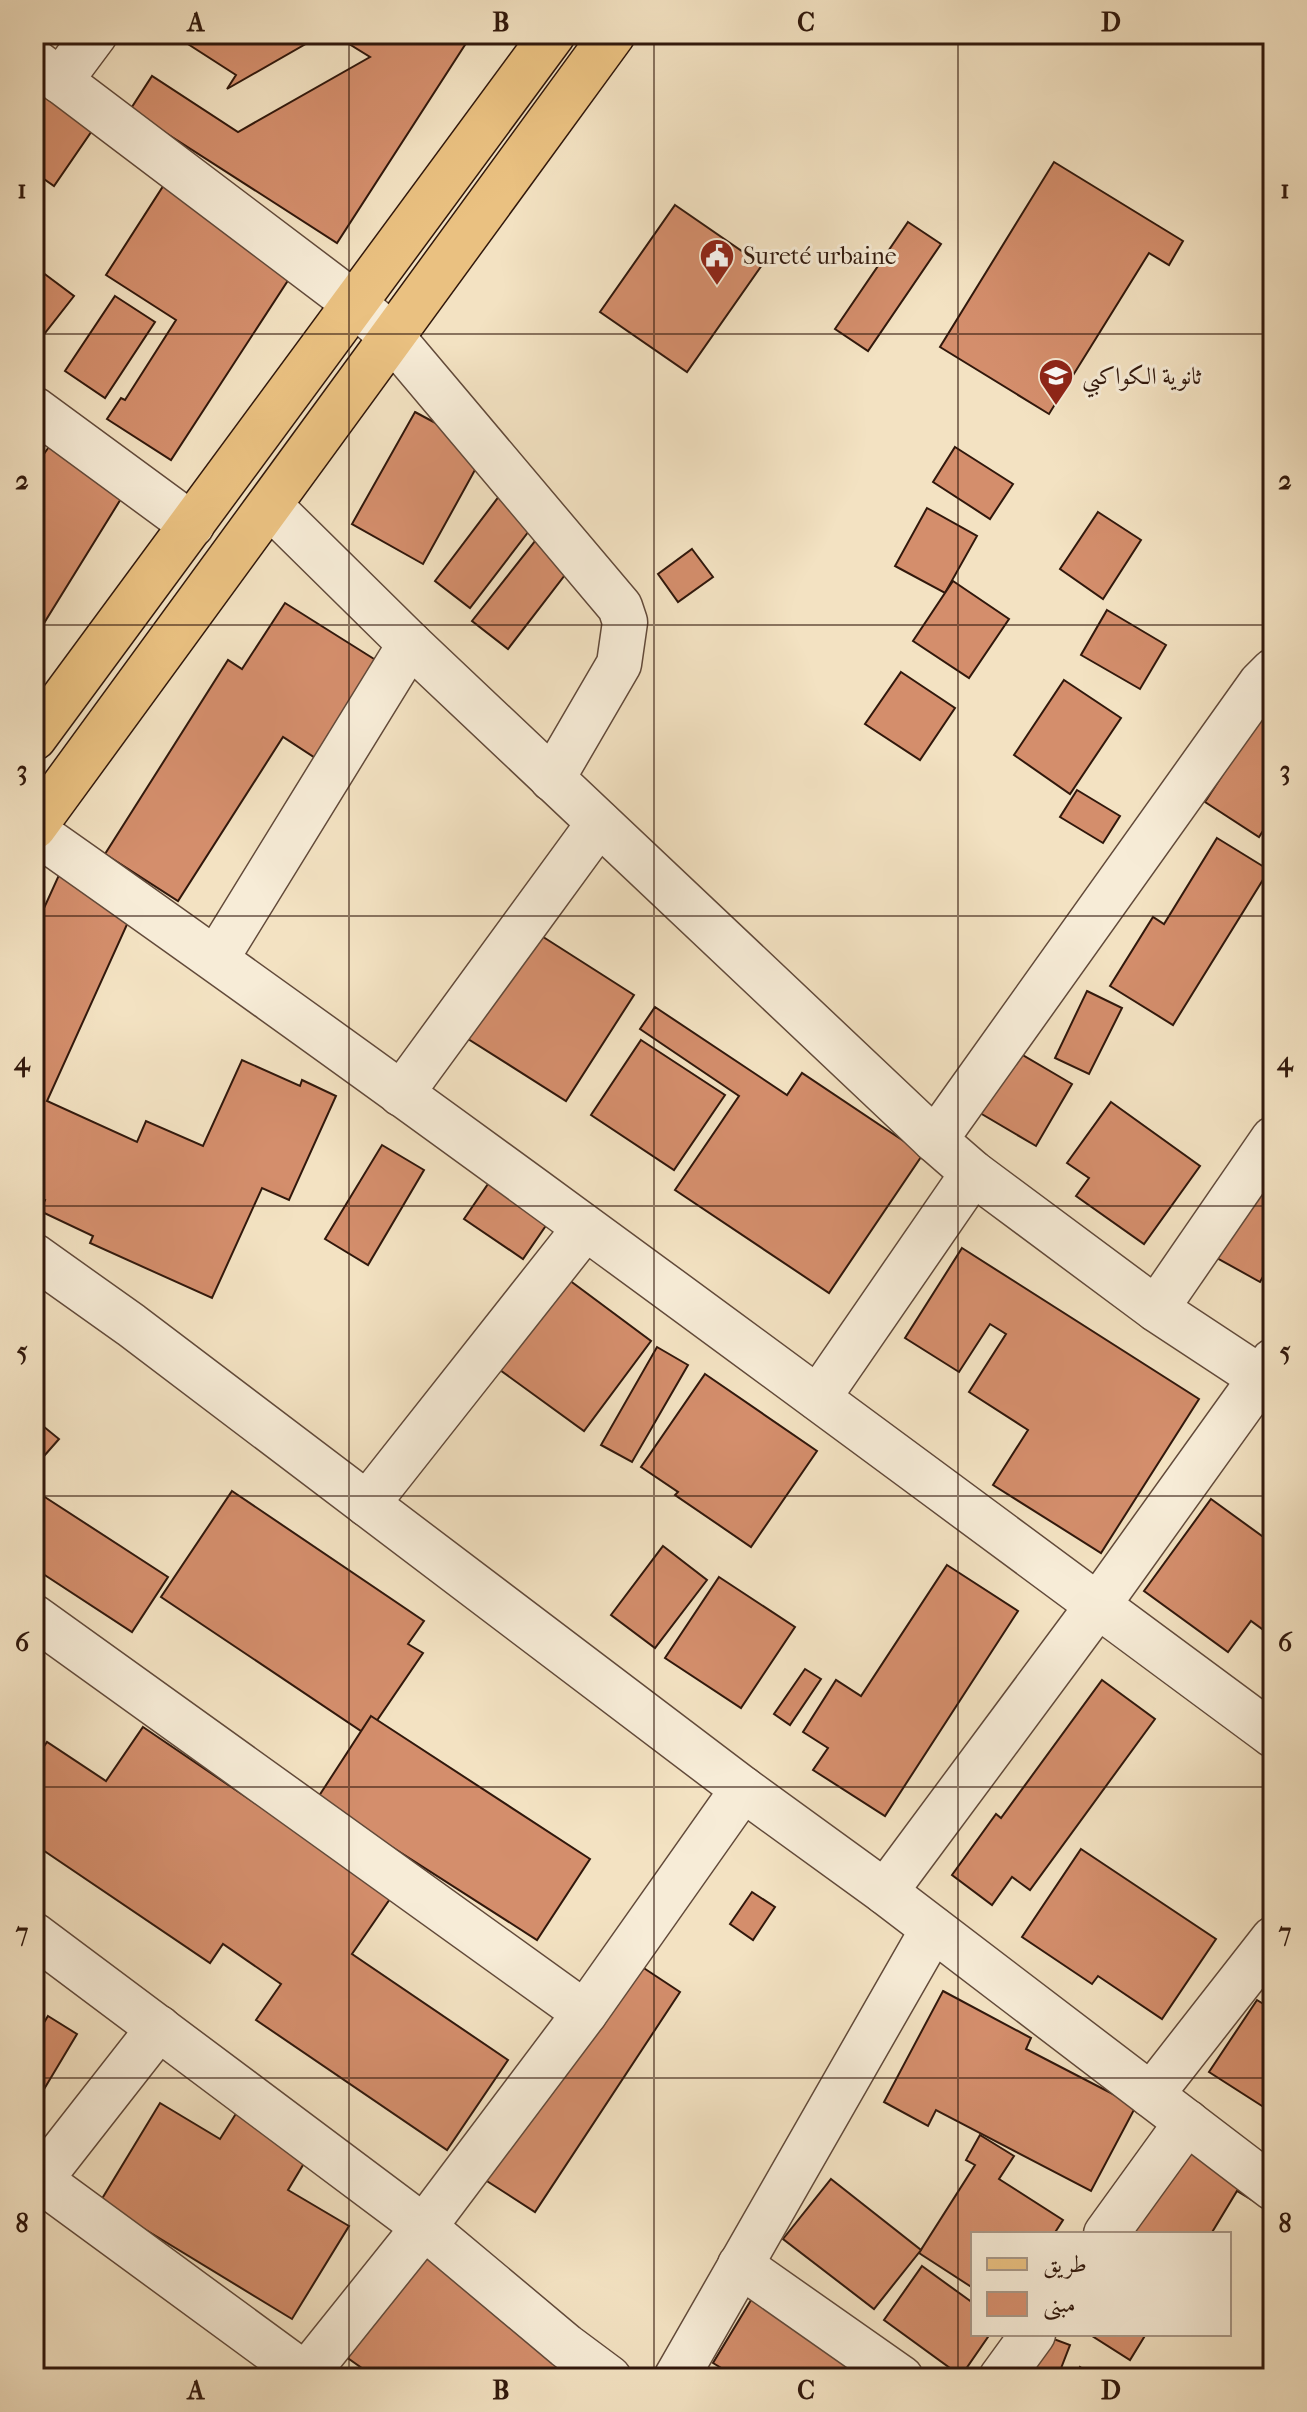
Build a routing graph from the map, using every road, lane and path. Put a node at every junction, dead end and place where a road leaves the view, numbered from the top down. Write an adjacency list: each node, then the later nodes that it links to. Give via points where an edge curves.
1 (95, 34): 4 (street)
2 (553, 34): 5 (main road)
3 (613, 34): 6 (main road)
4 (47, 71): 5 (street)
5 (354, 303): 6 (street); 9 (main road)
6 (392, 337): 8 (main road); 13 (street, via 620,607 625,622 619,664)
7 (34, 409): 9 (street)
8 (270, 506): 10 (street); 15 (main road)
9 (192, 525): 12 (main road)
10 (410, 644): 13 (street); 16 (street)
11 (1273, 671): 19 (street)
12 (34, 738)
13 (552, 779): 14 (street)
14 (599, 823): 17 (street); 19 (street)
15 (34, 829): 16 (street)
16 (216, 959): 17 (street)
17 (401, 1094): 21 (street)
18 (1273, 1139): 23 (street)
19 (935, 1140): 20 (street)
20 (973, 1173): 23 (street); 25 (street)
21 (585, 1228): 25 (street); 26 (street)
22 (34, 1256): 26 (street)
23 (1156, 1309): 24 (street)
24 (1269, 1375): 27 (street)
25 (818, 1398): 27 (street)
26 (367, 1504): 30 (street)
27 (1098, 1605): 29 (street); 31 (street)
28 (34, 1617): 35 (street)
29 (1273, 1735)
30 (743, 1789): 31 (street); 35 (street)
31 (885, 1892): 32 (street)
32 (933, 1929): 37 (street); 43 (street)
33 (1273, 1939): 37 (street)
34 (39, 1949): 36 (street)
35 (585, 2013): 41 (street)
36 (159, 2028): 39 (street); 41 (street)
37 (1151, 2095): 38 (street)
38 (1187, 2122): 40 (street); 42 (street)
39 (37, 2184): 45 (street)
40 (1273, 2188)
41 (424, 2227): 45 (street); 46 (street)
42 (1107, 2232)
43 (740, 2265): 47 (street); 48 (street)
44 (1032, 2336): 49 (street)
45 (307, 2377)
46 (609, 2378)
47 (676, 2378)
48 (901, 2378)
49 (1001, 2378)

